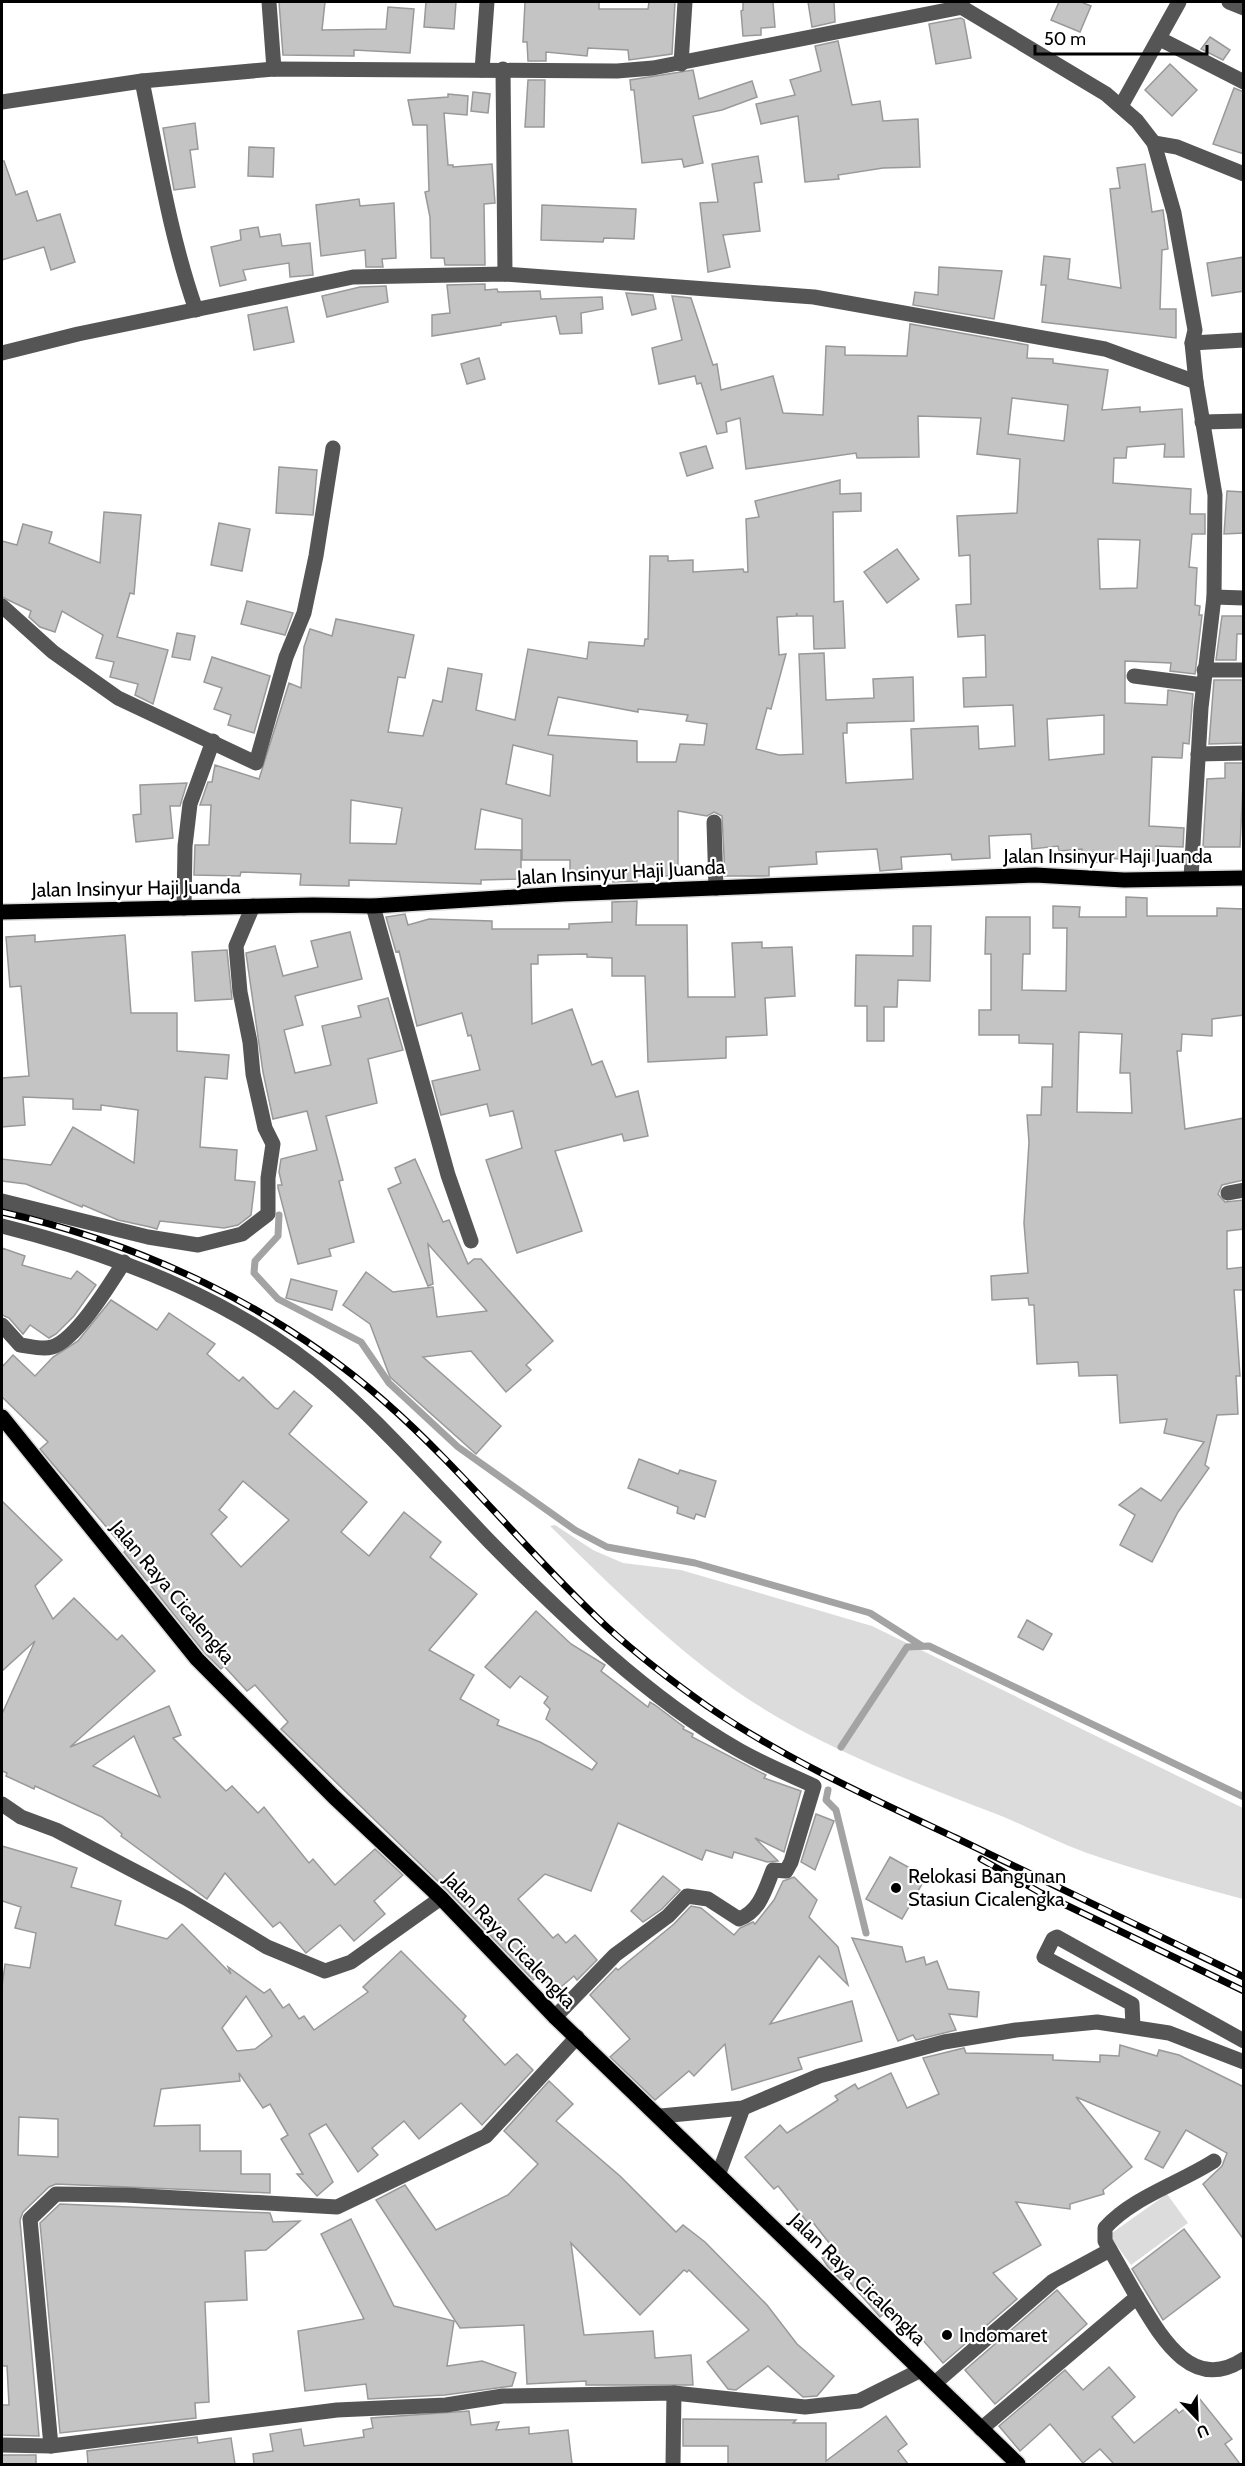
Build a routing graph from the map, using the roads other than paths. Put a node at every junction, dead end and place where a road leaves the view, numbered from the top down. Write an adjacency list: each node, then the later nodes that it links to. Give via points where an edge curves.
1 (269, 2): 10 (street)
2 (487, 2): 12 (street)
3 (685, 2): 9 (street)
4 (1179, 2): 8 (street)
5 (1229, 2): 7 (street)
6 (958, 4): 9 (street); 16 (street)
7 (1244, 8)
8 (1160, 39): 14 (street); 16 (street)
9 (681, 64): 11 (street, via 617,71)
10 (274, 69): 12 (street); 13 (street)
11 (503, 69): 12 (street); 19 (street)
12 (482, 70)
13 (142, 81): 15 (street); 20 (street, via 168,208)
14 (1244, 82)
15 (2, 102)
16 (1121, 106): 17 (street)
17 (1154, 143): 18 (street, via 1177,147); 22 (street, via 1174,213 1195,330)
18 (1244, 174)
19 (505, 274): 20 (street, via 353,277); 24 (street, via 814,297 1105,349)
20 (196, 310): 23 (street)
21 (1244, 340): 22 (street)
22 (1192, 343): 24 (street)
23 (2, 353)
24 (1196, 382): 25 (street)
25 (1202, 422): 26 (street); 28 (street, via 1215,495)
26 (1244, 422)
27 (333, 448): 34 (street, via 304,613 286,657 256,763)
28 (1215, 597): 29 (street); 33 (street)
29 (1244, 598)
30 (2, 606): 34 (street, via 53,652 118,698)
31 (1244, 670): 33 (street)
32 (1134, 676): 33 (street)
33 (1204, 678): 36 (street)
34 (213, 741): 43 (street, via 190,804)
35 (1244, 753): 36 (street)
36 (1198, 754): 38 (street)
37 (714, 822): 40 (street)
38 (1191, 878): 39 (main road, Jalan Insinyur Haji Juanda); 40 (main road, Jalan Insinyur Haji Juanda, via 1124,880 1035,875)
39 (1244, 878)
40 (716, 888): 42 (main road, Jalan Insinyur Haji Juanda)
41 (253, 906): 42 (main road, Jalan Insinyur Haji Juanda); 43 (main road, Jalan Insinyur Haji Juanda); 47 (street, via 236,946 253,1074 273,1144 268,1214 242,1234 198,1245 148,1237)
42 (373, 906): 49 (street, via 448,1175)
43 (184, 908): 44 (main road, Jalan Insinyur Haji Juanda)
44 (2, 912)
45 (1244, 1190): 46 (street)
46 (1228, 1193)
47 (2, 1201)
48 (2, 1226): 50 (street)
49 (471, 1240)
50 (124, 1262): 51 (street, via 91,1312 60,1344 50,1348 20,1345); 55 (street, via 190,1290 278,1341 334,1383 573,1623 632,1674 735,1748 814,1786 791,1862 786,1871 773,1870 761,1901 748,1916 738,1919 708,1899 687,1896 668,1917 615,1956)
51 (2, 1325)
52 (2, 1417): 54 (main road, Jalan Raya Cicalengka, via 197,1659)
53 (2, 1804): 54 (street, via 186,1898 267,1947 325,1971 351,1962)
54 (441, 1898): 55 (main road, Jalan Raya Cicalengka)
55 (555, 2017): 57 (main road, Jalan Raya Cicalengka)
56 (1133, 2027): 58 (street, via 1132,2004 1044,1957 1053,1939 1057,1937); 59 (street, via 1169,2033); 60 (street, via 1097,2022 944,2042 819,2076)
57 (577, 2037): 61 (main road, Jalan Raya Cicalengka); 72 (street, via 486,2136 337,2207 126,2194 56,2194 30,2219)
58 (1244, 2042)
59 (1244, 2062)
60 (743, 2108): 61 (street); 63 (street)
61 (661, 2116): 63 (main road, Jalan Raya Cicalengka)
62 (1214, 2161): 64 (street, via 1120,2211 1105,2228)
63 (719, 2173): 67 (main road, Jalan Raya Cicalengka)
64 (1110, 2250): 65 (street); 68 (street, via 1053,2282)
65 (1137, 2297): 66 (street, via 1167,2345 1185,2361 1211,2369 1229,2368); 70 (street)
66 (1244, 2359)
67 (921, 2370): 68 (main road, Jalan Raya Cicalengka); 69 (street, via 859,2401 806,2407)
68 (935, 2383): 70 (main road, Jalan Raya Cicalengka)
69 (674, 2393): 72 (street, via 502,2396 446,2405 337,2410); 73 (street)
70 (981, 2429): 74 (main road, Jalan Raya Cicalengka)
71 (2, 2445): 72 (street)
72 (51, 2446)
73 (673, 2464)
74 (1018, 2464)

